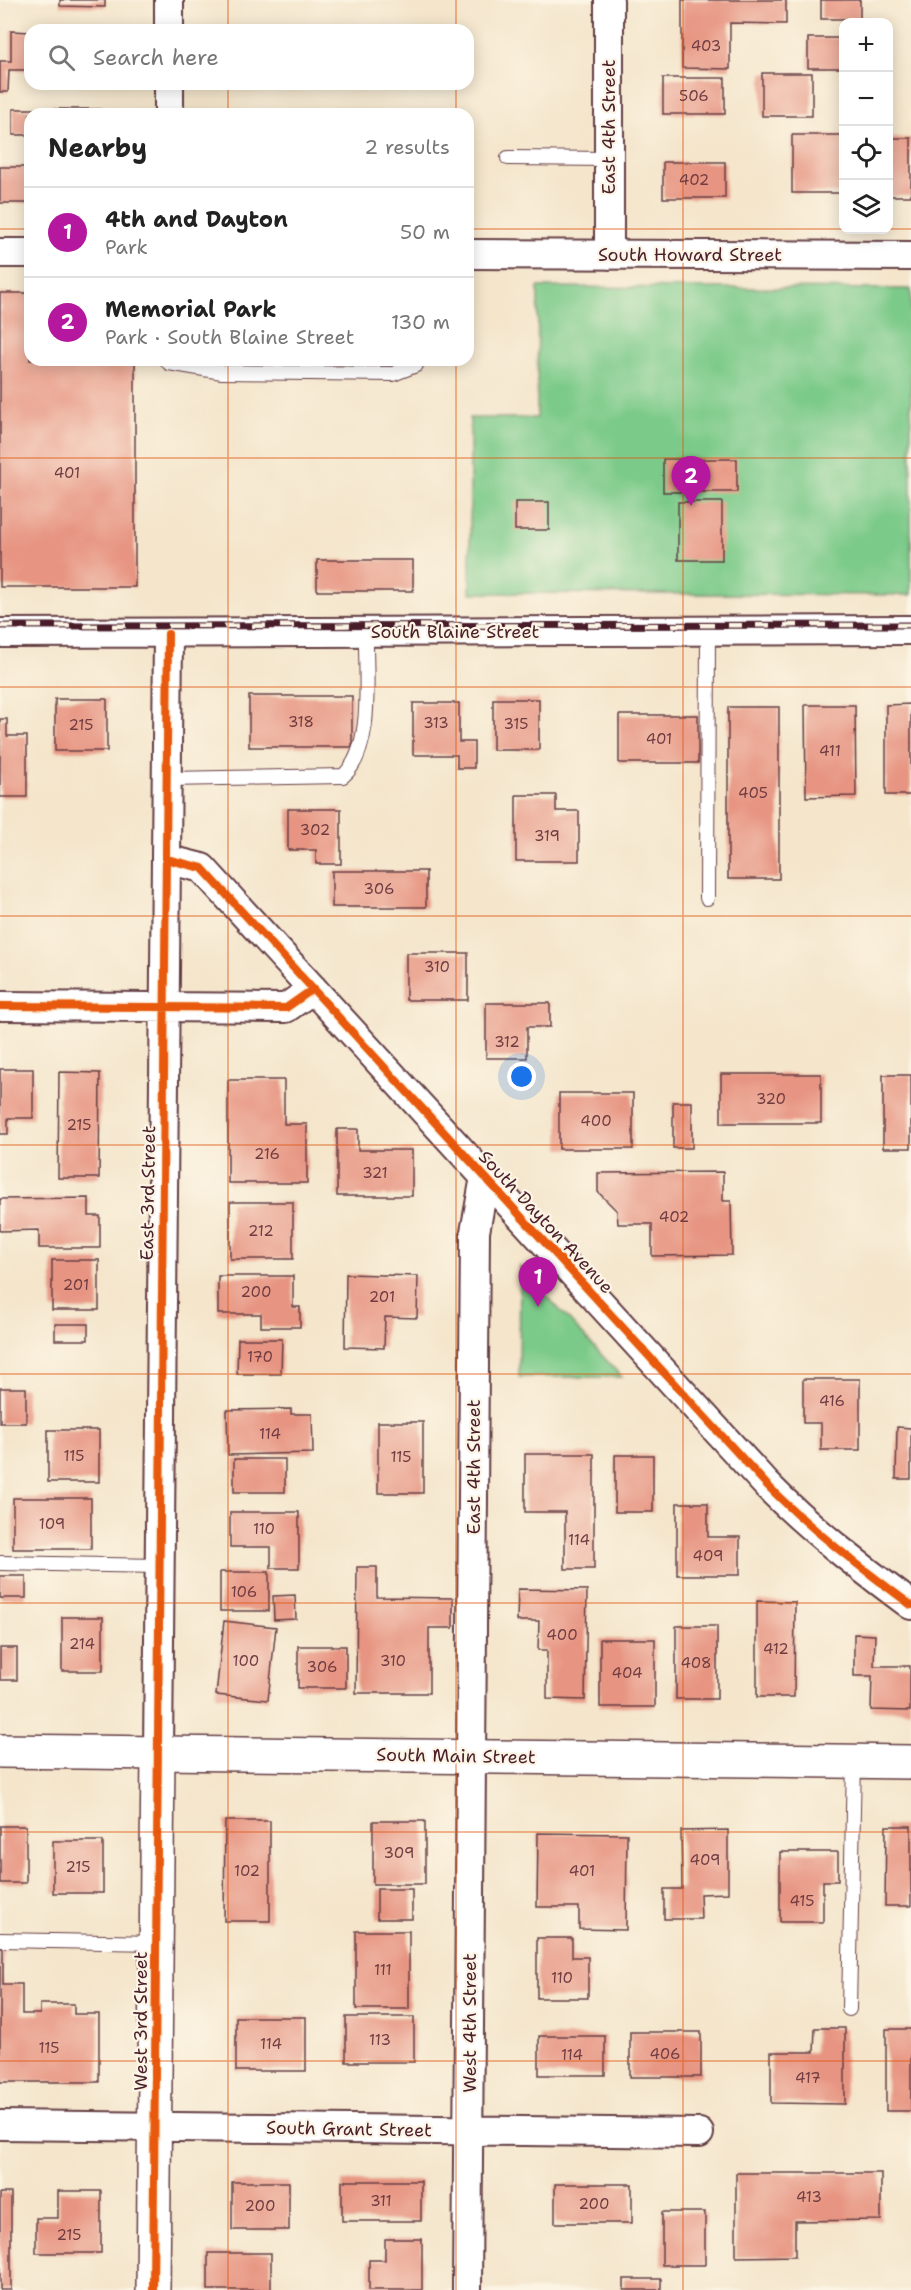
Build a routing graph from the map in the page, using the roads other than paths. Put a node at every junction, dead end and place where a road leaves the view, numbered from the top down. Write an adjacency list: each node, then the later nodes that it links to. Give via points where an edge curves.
1 (170, 0): 3 (street)
2 (609, 0): 7 (street, East 4th Street)
3 (170, 24)
4 (169, 90): 5 (street)
5 (169, 108)
6 (508, 158): 7 (lane)
7 (609, 159): 11 (street, East 4th Street)
8 (0, 253): 9 (street)
9 (24, 253)
10 (474, 254): 11 (street, South Howard Street)
11 (609, 255): 12 (street, South Howard Street)
12 (911, 256)
13 (187, 366): 14 (lane, via 222,372 393,374)
14 (413, 366)
15 (911, 630): 16 (street, South Blaine Street)
16 (708, 631): 18 (street, South Blaine Street); 22 (lane)
17 (0, 633): 19 (street, South Blaine Street)
18 (366, 633): 19 (street, South Blaine Street); 20 (lane, via 364,742 351,769 343,776)
19 (168, 634): 20 (street, East 3rd Street)
20 (167, 779): 21 (street, East 3rd Street)
21 (166, 859): 23 (street, South Dayton Avenue, via 202,868); 25 (street, East 3rd Street)
22 (707, 898)
23 (313, 988): 25 (street, via 286,1008); 26 (street, South Dayton Avenue)
24 (0, 1006): 25 (street)
25 (165, 1007): 28 (street, East 3rd Street)
26 (484, 1177): 29 (street, South Dayton Avenue, via 798,1517); 32 (street, East 4th Street, via 475,1232)
27 (0, 1563): 28 (lane)
28 (159, 1566): 31 (street, East 3rd Street)
29 (911, 1605)
30 (0, 1751): 31 (street, South Main Street)
31 (158, 1753): 32 (street, South Main Street); 36 (street, West 3rd Street)
32 (472, 1756): 33 (street, South Main Street); 40 (street, West 4th Street)
33 (854, 1761): 34 (street, South Main Street); 37 (lane)
34 (911, 1762)
35 (0, 1940): 36 (lane)
36 (156, 1943): 39 (street, West 3rd Street)
37 (849, 2009)
38 (0, 2125): 39 (street, South Grant Street)
39 (155, 2126): 40 (street, South Grant Street); 42 (street, West 3rd Street)
40 (469, 2130): 41 (street, South Grant Street); 43 (street, West 4th Street)
41 (699, 2133)
42 (153, 2290)
43 (467, 2290)

